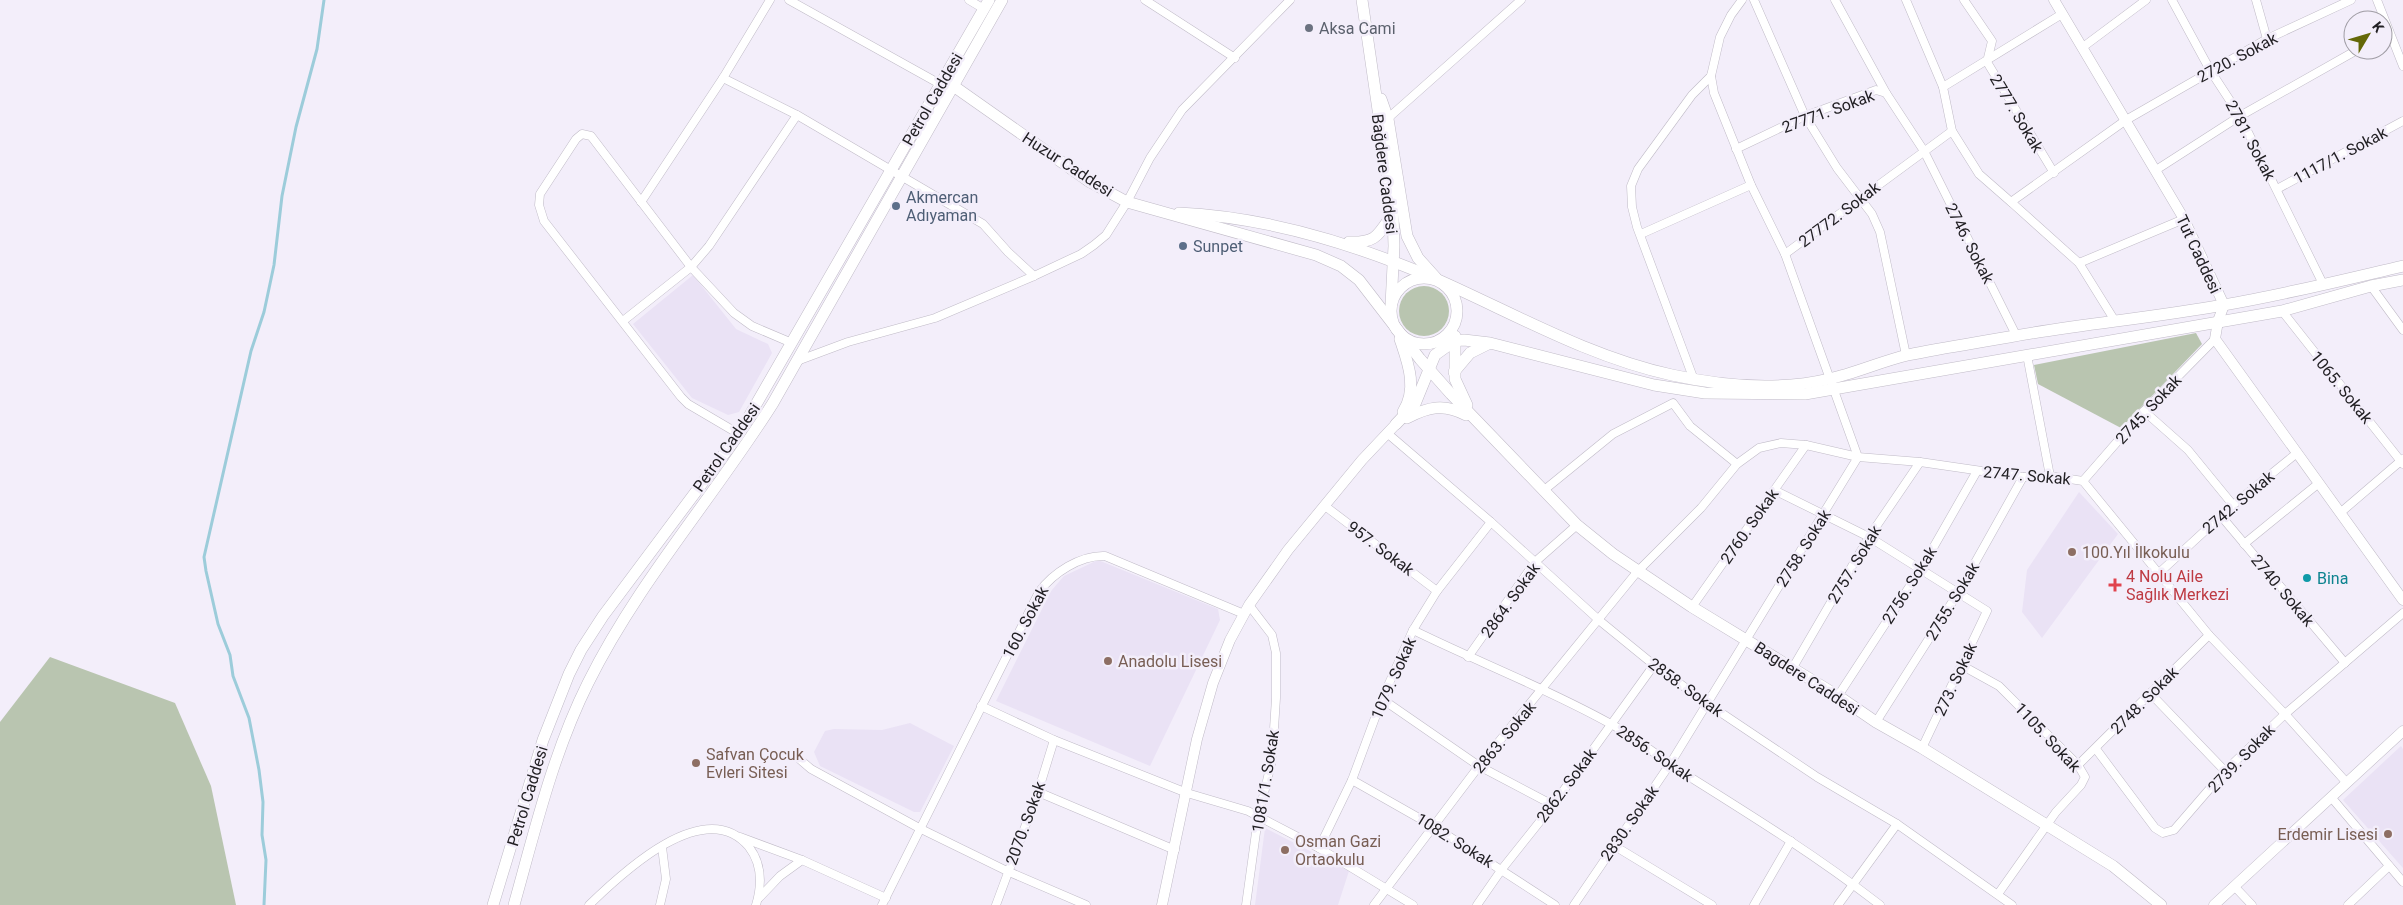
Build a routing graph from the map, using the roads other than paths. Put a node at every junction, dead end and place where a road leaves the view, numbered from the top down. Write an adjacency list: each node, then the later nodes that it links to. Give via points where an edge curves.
1 (770, 0): 31 (street)
2 (789, 0): 32 (street)
3 (969, 0): 20 (street)
4 (1002, 0): 33 (main road)
5 (1145, 0): 19 (street)
6 (1290, 0): 25 (street)
7 (1362, 0): 41 (main road, Bağdere Caddesi)
8 (1521, 0): 41 (street)
9 (1742, 0): 30 (street, via 1720,37)
10 (1754, 0): 37 (street)
11 (1835, 0): 35 (street)
12 (1906, 0): 34 (street)
13 (1964, 0): 27 (street, 2777. Sokak, via 1992,40)
14 (2054, 0): 21 (street, Tut Caddesi)
15 (2146, 0): 23 (street)
16 (2172, 0): 29 (street, 2781. Sokak)
17 (2256, 0): 22 (street)
18 (2347, 1): 22 (street, 2720. Sokak)
19 (1157, 3): 25 (street)
20 (986, 4): 32 (main road, Petrol Caddesi)
21 (2062, 14): 23 (street, Tut Caddesi); 27 (street)
22 (2268, 39): 29 (street, 2720. Sokak)
23 (2083, 47): 39 (street, Tut Caddesi)
24 (2393, 47): 28 (street)
25 (1234, 58): 52 (street, via 1170,125)
26 (2343, 58): 38 (street)
27 (1987, 62): 34 (street); 47 (street, 2777. Sokak)
28 (2403, 66)
29 (2210, 70): 38 (street, 2781. Sokak); 39 (street, 2720. Sokak)
30 (1711, 76): 43 (street, 27772. Sokak, via 1714,93); 57 (street, via 1692,95 1638,169 1631,186 1632,207)
31 (723, 78): 36 (street); 51 (street)
32 (940, 84): 46 (main road, Petrol Caddesi)
33 (952, 86): 46 (main road); 52 (main road, Huzur Caddesi, via 1090,182)
34 (1943, 87): 42 (street)
35 (1886, 93): 37 (street, 27771. Sokak, via 1876,90); 44 (street, 27771. Sokak)
36 (797, 115): 46 (street); 63 (street, via 709,246)
37 (1805, 116): 43 (street, 27771. Sokak); 50 (street)
38 (2240, 116): 45 (street); 49 (street, 2781. Sokak)
39 (2126, 120): 45 (street, Tut Caddesi); 47 (street, 2720. Sokak)
40 (2403, 121): 49 (street, 1117/1. Sokak)
41 (1383, 122): 55 (main road, Bağdere Caddesi); 65 (main road, Bağdere Caddesi, via 1407,236 1418,258)
42 (1952, 131): 44 (street, 27772. Sokak); 53 (street, via 1979,174)
43 (1736, 149): 48 (street, 27772. Sokak)
44 (1924, 151): 50 (street, 27772. Sokak); 78 (street, 2746. Sokak)
45 (2156, 170): 56 (street, Tut Caddesi)
46 (896, 173): 64 (street, via 983,224); 82 (main road, Petrol Caddesi); 86 (main road)
47 (2054, 173): 53 (street, 2720. Sokak)
48 (1751, 185): 57 (street); 59 (street, 27772. Sokak)
49 (2278, 190): 67 (street, 2781. Sokak)
50 (1861, 197): 59 (street, 27772. Sokak); 84 (street, via 1880,232)
51 (641, 202): 63 (street); 72 (street, via 588,134 576,139 540,194 539,205 544,221)
52 (1127, 202): 54 (main road, Huzur Caddesi); 64 (street, via 1106,235 1094,245)
53 (2012, 202): 61 (street)
54 (1155, 212): 58 (main road, via 1218,214); 76 (main road, Huzur Caddesi, via 1307,252 1333,262 1359,280)
55 (1393, 213): 58 (main road, via 1372,241); 60 (main road, Bağdere Caddesi)
56 (2184, 219): 61 (street); 70 (street, Tut Caddesi)
57 (1640, 234): 90 (street)
58 (1337, 242): 60 (main road)
59 (1785, 254): 89 (street)
60 (1393, 262): 65 (main road); 69 (main road, Bağdere Caddesi)
61 (2080, 263): 73 (street)
62 (2403, 266): 67 (main road)
63 (691, 267): 72 (street); 82 (street, via 739,318)
64 (1034, 276): 86 (street, via 935,318 848,342)
65 (1437, 280): 69 (main road, via 1424,277 1411,280 1396,292); 75 (main road, via 1448,287 1455,298 1458,310); 90 (main road, via 1579,344 1666,374)
66 (2403, 280): 68 (main road)
67 (2323, 284): 70 (main road)
68 (2371, 286): 71 (main road); 77 (street)
69 (1392, 305): 76 (main road, via 1392,318)
70 (2224, 305): 73 (main road); 74 (street, Tut Caddesi)
71 (2282, 311): 74 (main road); 102 (street, 1065. Sokak)
72 (623, 321): 98 (street, via 688,404)
73 (2115, 321): 78 (main road)
74 (2218, 321): 79 (street, Tut Caddesi); 85 (main road)
75 (1456, 323): 80 (main road); 81 (main road)
76 (1397, 330): 81 (main road, via 1412,342); 87 (main road); 96 (main road, via 1410,372 1411,387 1407,406)
77 (2403, 330)
78 (2016, 335): 84 (main road)
79 (2215, 339): 94 (street, 2745. Sokak); 100 (street)
80 (1455, 341): 81 (main road); 83 (main road); 87 (main road, via 1438,352); 88 (main road)
81 (1438, 342)
82 (792, 343): 98 (main road, Petrol Caddesi)
83 (1490, 343): 88 (main road, via 1470,353); 91 (main road)
84 (1906, 355): 89 (main road)
85 (2027, 355): 92 (main road, via 1876,380); 106 (street)
86 (797, 361): 187 (main road, via 749,442 646,587 588,682 554,764)
87 (1428, 368): 95 (main road); 96 (main road, via 1415,404)
88 (1454, 372): 95 (main road, via 1457,386)
89 (1829, 379): 90 (main road, via 1749,385); 92 (street)
90 (1694, 380)
91 (1674, 388): 92 (main road, via 1753,395); 93 (street)
92 (1834, 391): 101 (street)
93 (1673, 403): 104 (street, via 1690,426); 111 (street, via 1613,434)
94 (2144, 411): 108 (street, 2745. Sokak); 112 (street, via 2188,450)
95 (1477, 421): 96 (main road, via 1454,409 1434,407); 111 (main road, Bagdere Caddesi)
96 (1396, 424): 97 (street)
97 (1387, 433): 113 (street); 117 (street, 2858. Sokak)
98 (738, 434): 186 (main road, Petrol Caddesi, via 602,616 575,662 544,740)
99 (1806, 445): 101 (street, 2747. Sokak); 104 (street, 2747. Sokak, via 1781,443 1759,448); 110 (street, 2760. Sokak)
100 (2298, 453): 109 (street); 112 (street, 2742. Sokak)
101 (1858, 457): 103 (street, 2747. Sokak); 115 (street, 2758. Sokak)
102 (2402, 461): 114 (street)
103 (1920, 462): 105 (street, 2747. Sokak); 119 (street, 2757. Sokak)
104 (1737, 464): 123 (street, via 1701,508)
105 (1977, 471): 107 (street, 2747. Sokak); 122 (street, 2756. Sokak)
106 (2050, 476): 107 (street, 2747. Sokak); 108 (street, 2747. Sokak)
107 (2023, 477): 126 (street, 2755. Sokak)
108 (2083, 481): 124 (street, 2747. Sokak)
109 (2319, 483): 114 (street); 120 (street)
110 (1774, 490): 115 (street); 128 (street, 2760. Sokak)
111 (1543, 491): 118 (main road, Bagdere Caddesi)
112 (2233, 505): 116 (street, 2742. Sokak)
113 (1325, 506): 125 (street, 957. Sokak); 129 (street, via 1288,550)
114 (2340, 512): 127 (street)
115 (1825, 514): 119 (street); 134 (street, 2758. Sokak)
116 (2221, 516): 120 (street, 2740. Sokak); 124 (street, 2742. Sokak)
117 (1491, 522): 121 (street, 2858. Sokak); 125 (street, 1079. Sokak)
118 (1577, 525): 121 (street, 2864. Sokak); 123 (main road, Bagdere Caddesi)
119 (1869, 537): 122 (street); 139 (street, 2757. Sokak)
120 (2244, 544): 136 (street, 2740. Sokak)
121 (1535, 562): 131 (street, 2858. Sokak); 135 (street, 2864. Sokak)
122 (1921, 569): 126 (street); 142 (street, 2756. Sokak)
123 (1637, 572): 128 (main road, Bagdere Caddesi); 131 (street, 2863. Sokak)
124 (2159, 574): 133 (street, 2747. Sokak)
125 (1437, 591): 132 (street, 1079. Sokak)
126 (1958, 593): 138 (street, 273. Sokak, via 1988,611); 147 (street, 2755. Sokak)
127 (2403, 600)
128 (1692, 607): 134 (main road, Bagdere Caddesi)
129 (1246, 610): 145 (street, 160. Sokak, via 1114,558 1093,556 1056,573 1039,592); 161 (street, via 1212,683); 164 (street, 1081/1. Sokak, via 1272,635 1276,653 1272,760)
130 (2403, 613): 136 (street, 2739. Sokak)
131 (1600, 620): 137 (street, 2858. Sokak); 140 (street, 2863. Sokak)
132 (1413, 630): 135 (street, 2856. Sokak); 143 (street, 1079. Sokak)
133 (2209, 635): 141 (street, 2748. Sokak); 146 (street, 2747. Sokak)
134 (1745, 638): 139 (main road, Bagdere Caddesi); 144 (street, 2830. Sokak)
135 (1468, 657): 140 (street, 2856. Sokak)
136 (2345, 663): 146 (street, 2739. Sokak)
137 (1654, 665): 144 (street, 2858. Sokak); 148 (street, 2862. Sokak)
138 (1961, 665): 151 (street, 273. Sokak); 155 (street, 1105. Sokak, via 1999,686)
139 (1792, 668): 142 (main road, Bagdere Caddesi)
140 (1544, 688): 148 (street, 2856. Sokak); 156 (street, 2863. Sokak)
141 (2150, 693): 152 (street, 2748. Sokak); 157 (street)
142 (1838, 696): 147 (main road, Bagdere Caddesi)
143 (1382, 699): 156 (street); 158 (street, 1079. Sokak)
144 (1708, 704): 154 (street, 2830. Sokak); 165 (street, 2858. Sokak, via 1817,777)
145 (981, 706): 150 (street); 168 (street, 160. Sokak)
146 (2285, 714): 157 (street, 2739. Sokak); 159 (street, 2747. Sokak)
147 (1876, 722): 151 (main road, Bagdere Caddesi)
148 (1612, 724): 154 (street, 2856. Sokak); 163 (street, 2862. Sokak)
149 (2402, 735): 159 (street)
150 (1054, 740): 160 (street, 2070. Sokak); 161 (street)
151 (1922, 748): 166 (main road, Bagdere Caddesi)
152 (2096, 749): 155 (street, 2748. Sokak); 157 (street, 2739. Sokak, via 2155,828 2163,833 2174,830)
153 (797, 757): 168 (street, via 811,769)
154 (1670, 764): 170 (street, 2856. Sokak); 171 (street, 2830. Sokak)
155 (2078, 765): 166 (street, 1105. Sokak, via 2085,777 2081,785)
156 (1479, 766): 163 (street); 167 (street, 2863. Sokak)
157 (2225, 771)
158 (1352, 780): 167 (street, 1082. Sokak); 173 (street, 1079. Sokak)
159 (2347, 783): 162 (street)
160 (1038, 792): 174 (street); 178 (street, 2070. Sokak)
161 (1187, 793): 164 (street, via 1248,811); 174 (street)
162 (2331, 797): 176 (street); 182 (street)
163 (1553, 806): 177 (street, 2862. Sokak)
164 (1258, 818): 173 (street); 193 (street, 1081/1. Sokak)
165 (1897, 824): 180 (street); 183 (street, 2858. Sokak)
166 (2047, 825): 183 (street); 204 (main road, Bagdere Caddesi, via 2114,866)
167 (1433, 826): 177 (street, 1082. Sokak); 181 (street, 2863. Sokak)
168 (921, 829): 178 (street); 184 (street, 160. Sokak)
169 (729, 832): 172 (street, via 712,828 696,830); 175 (street); 185 (street, via 743,841 756,859 760,880)
170 (1791, 841): 180 (street, 2856. Sokak); 200 (street)
171 (1613, 845): 198 (street, 2830. Sokak); 199 (street)
172 (662, 847): 188 (street, via 623,874); 189 (street, via 666,879)
173 (1319, 848): 181 (street)
174 (1175, 850): 192 (street)
175 (802, 860): 184 (street); 185 (street, via 780,876)
176 (2389, 866): 179 (street); 207 (street)
177 (1502, 869): 196 (street, 2862. Sokak); 197 (street, 1082. Sokak)
178 (1007, 871): 190 (street, 2070. Sokak); 191 (street)
179 (2403, 882)
180 (1852, 883): 201 (street); 202 (street, 2856. Sokak)
181 (1386, 887): 194 (street, 2863. Sokak); 195 (street)
182 (2235, 887): 205 (street); 206 (street)
183 (1998, 894): 203 (street, 2858. Sokak)
184 (884, 901)
185 (757, 902)
186 (493, 905)
187 (514, 905)
188 (589, 905)
189 (660, 905)
190 (996, 905)
191 (1086, 905)
192 (1162, 905)
193 (1246, 905)
194 (1374, 905)
195 (1413, 905)
196 (1477, 905)
197 (1555, 905)
198 (1574, 905)
199 (1712, 905)
200 (1754, 905)
201 (1838, 905)
202 (1880, 905)
203 (2011, 905)
204 (2161, 905)
205 (2214, 905)
206 (2252, 905)
207 (2348, 905)

